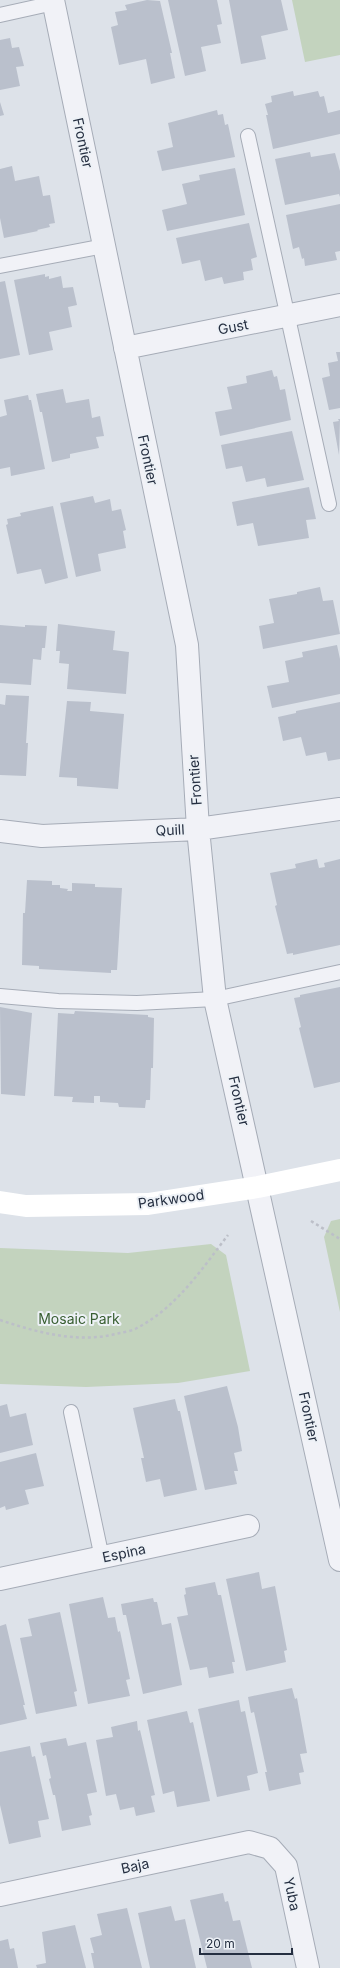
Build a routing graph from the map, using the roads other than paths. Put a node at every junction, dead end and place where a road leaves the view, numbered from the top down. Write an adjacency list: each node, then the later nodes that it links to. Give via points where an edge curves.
1 (53, 1): 2 (lane); 4 (street, Frontier)
2 (0, 15)
3 (248, 136): 7 (lane)
4 (104, 246): 5 (lane); 8 (street, Frontier)
5 (0, 266)
6 (340, 305): 7 (street, Gust)
7 (286, 316): 8 (street, Gust); 9 (lane)
8 (125, 348): 11 (street, Frontier, via 186,645)
9 (329, 504)
10 (340, 809): 11 (street, Quill)
11 (198, 829): 12 (street, Quill, via 42,836); 15 (street, Frontier)
12 (0, 831)
13 (340, 972): 15 (lane)
14 (0, 996): 15 (lane, via 58,1001 137,1003)
15 (215, 999): 17 (street, Frontier)
16 (340, 1170): 17 (street, Parkwood)
17 (258, 1187): 18 (street, Parkwood, via 148,1204 26,1206); 22 (street, Frontier)
18 (0, 1202)
19 (71, 1412): 21 (lane)
20 (248, 1526): 21 (street, Espina)
21 (102, 1558): 23 (street, Espina)
22 (340, 1560)
23 (0, 1579)
24 (270, 1848): 25 (street, Baja, via 249,1842); 26 (street, Yuba, via 286,1866)
25 (0, 1894)
26 (308, 1968)

